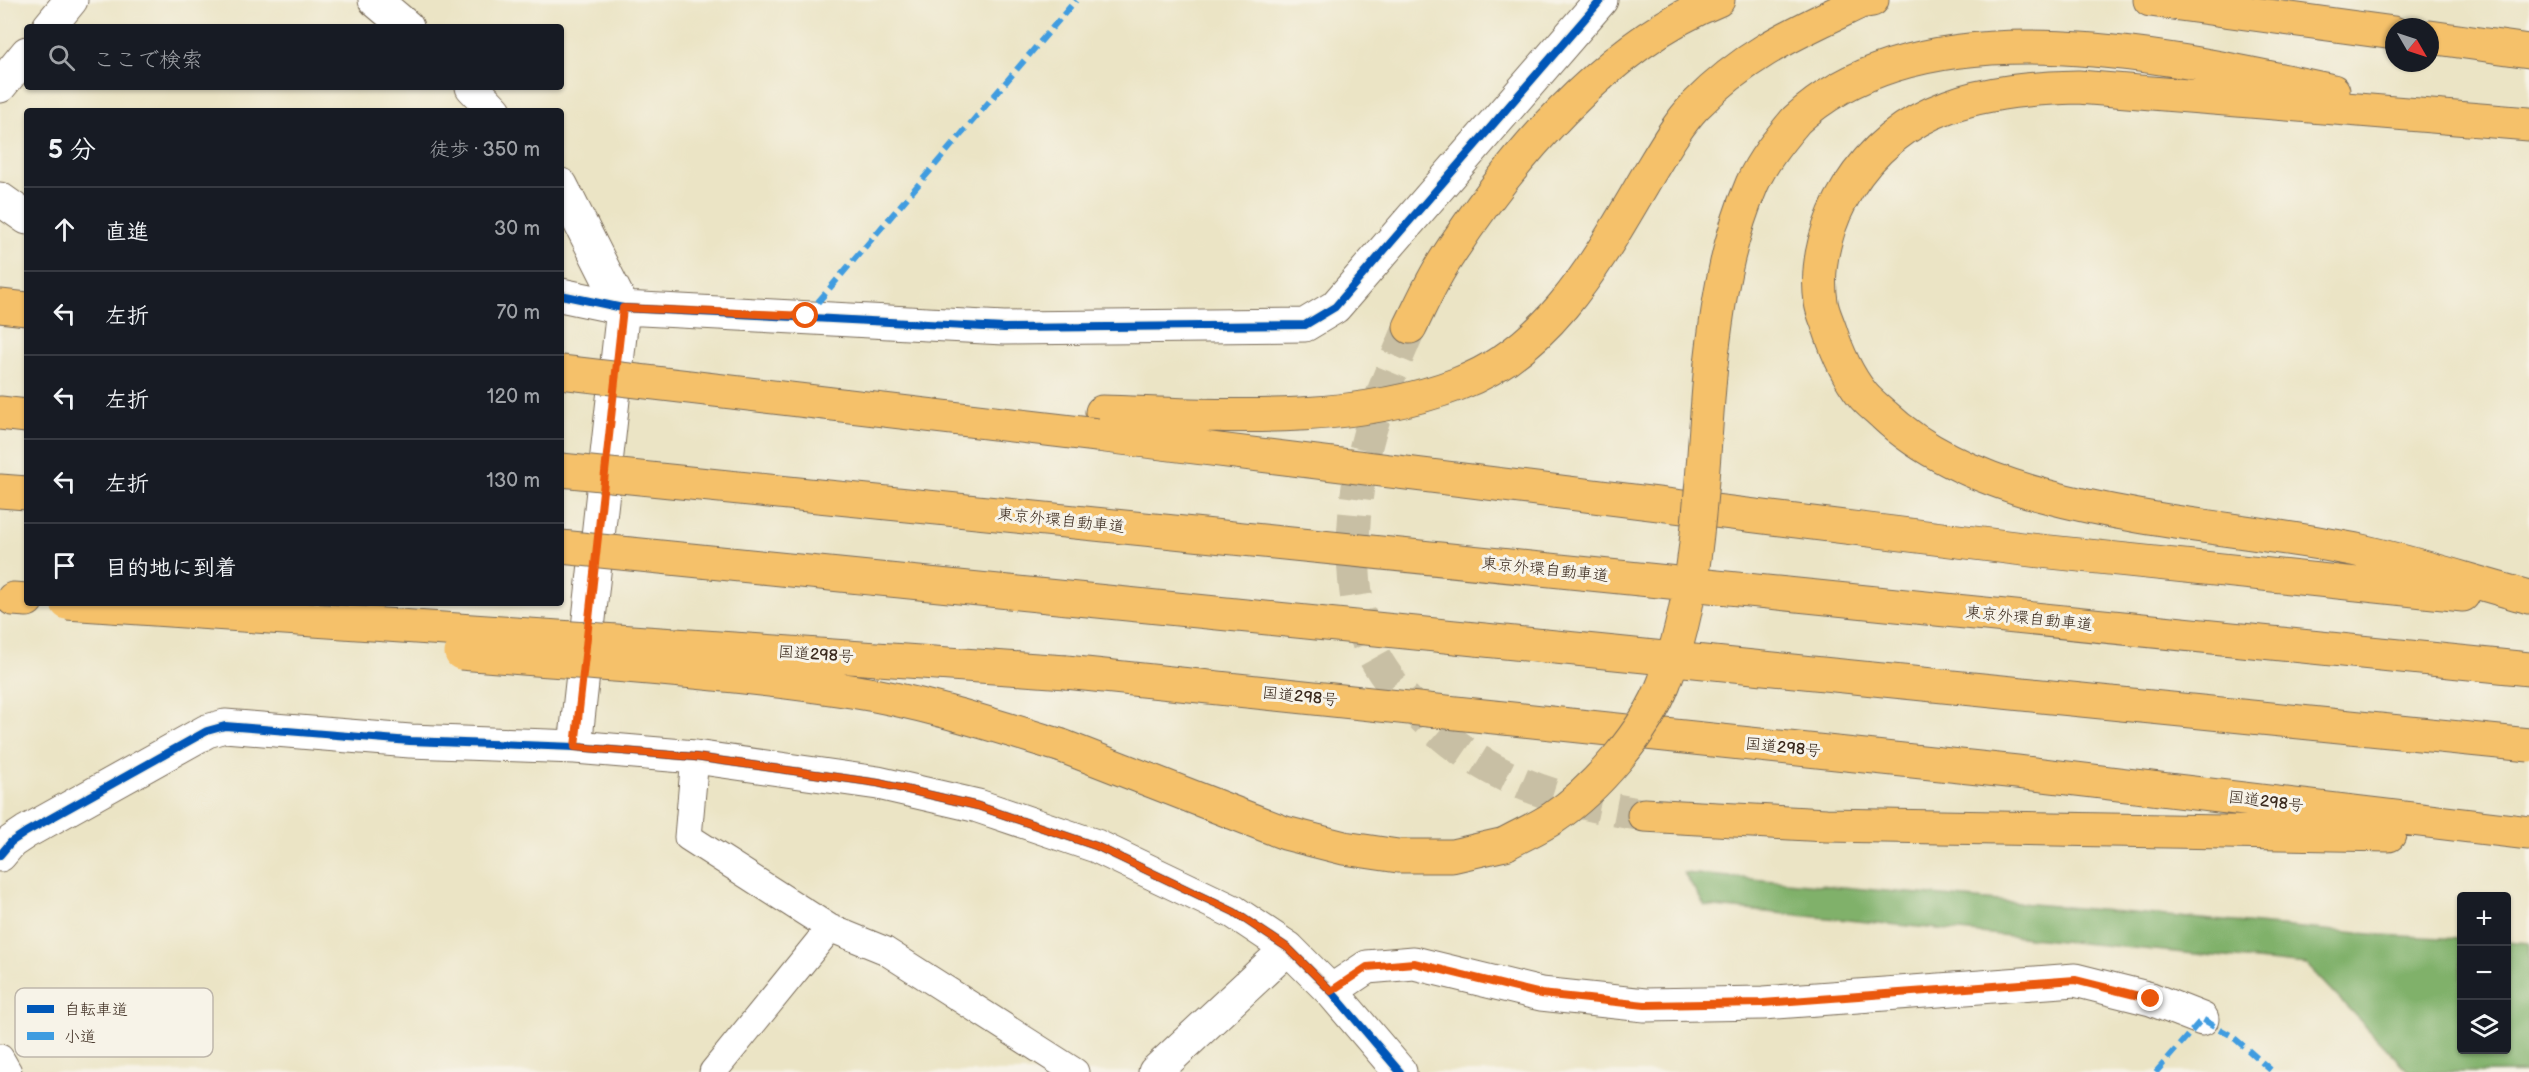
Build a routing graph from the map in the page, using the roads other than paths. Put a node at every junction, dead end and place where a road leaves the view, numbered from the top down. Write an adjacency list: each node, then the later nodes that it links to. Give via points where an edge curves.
1 (71, 0): 7 (street)
2 (375, 0): 8 (street)
3 (1601, 0): 23 (street, via 1335,307 1305,326 1004,328)
4 (1718, 0): 25 (highway, via 1647,40 1588,87 1544,133 1488,200 1443,263)
5 (1872, 0): 29 (highway, via 1860,2 1772,44 1743,62 1694,107 1595,265 1565,304 1497,364 1458,384 1360,408)
6 (2150, 0): 9 (highway)
7 (51, 24)
8 (403, 24)
9 (2385, 32)
10 (2439, 39): 11 (highway)
11 (2529, 51)
12 (24, 57): 13 (street)
13 (0, 86)
14 (475, 90): 15 (street)
15 (492, 108)
16 (2463, 120): 17 (highway); 34 (highway, via 2078,87 1985,94 1953,104 1901,130 1861,167 1835,208 1821,255 1821,302 1836,350 1862,395 1899,430 1941,456 1994,480 2067,503 2361,551); 36 (highway, bridge, via 2137,49 2041,35 1936,40 1893,52 1850,72 1810,104 1779,141 1753,182 1735,229 1720,286 1693,556 1681,625 1664,683 1638,731 1599,778 1554,818 1505,844 1452,856 1398,856 1344,848 1286,833 1062,746 956,714 852,692 718,674 238,634)
17 (2529, 124)
18 (564, 191): 23 (street)
19 (0, 199): 20 (street)
20 (24, 216)
21 (564, 296): 23 (street)
22 (0, 306): 24 (highway)
23 (623, 308): 40 (street)
24 (24, 309)
25 (1410, 327)
26 (564, 372): 29 (highway, bridge)
27 (0, 413): 28 (highway)
28 (24, 416)
29 (1099, 424): 35 (highway, via 2031,550)
30 (564, 470): 38 (highway, 東京外環自動車道, bridge)
31 (0, 491): 32 (highway)
32 (24, 494)
33 (564, 547): 39 (highway, bridge)
34 (2529, 597)
35 (2529, 602)
36 (105, 606)
37 (114, 606): 43 (highway, 国道298号, bridge, via 1066,672 2017,772)
38 (2529, 669)
39 (2529, 745)
40 (575, 747): 41 (street); 44 (street, via 410,741 225,726 207,731 26,832)
41 (695, 757): 45 (lane, via 688,837); 46 (street, via 878,783 978,806 1096,846 1234,912)
42 (1644, 815): 43 (highway, via 1849,826)
43 (2529, 835)
44 (0, 855)
45 (830, 928): 51 (lane); 52 (lane, via 884,950)
46 (1288, 948): 47 (street); 53 (street)
47 (1331, 991): 48 (street, via 1367,967 1414,963 1541,994 1645,1005 1763,1003 2075,980 2151,999); 54 (street)
48 (2202, 1019)
49 (0, 1058): 50 (lane)
50 (8, 1072)
51 (712, 1072)
52 (1075, 1072)
53 (1155, 1072)
54 (1400, 1072)

